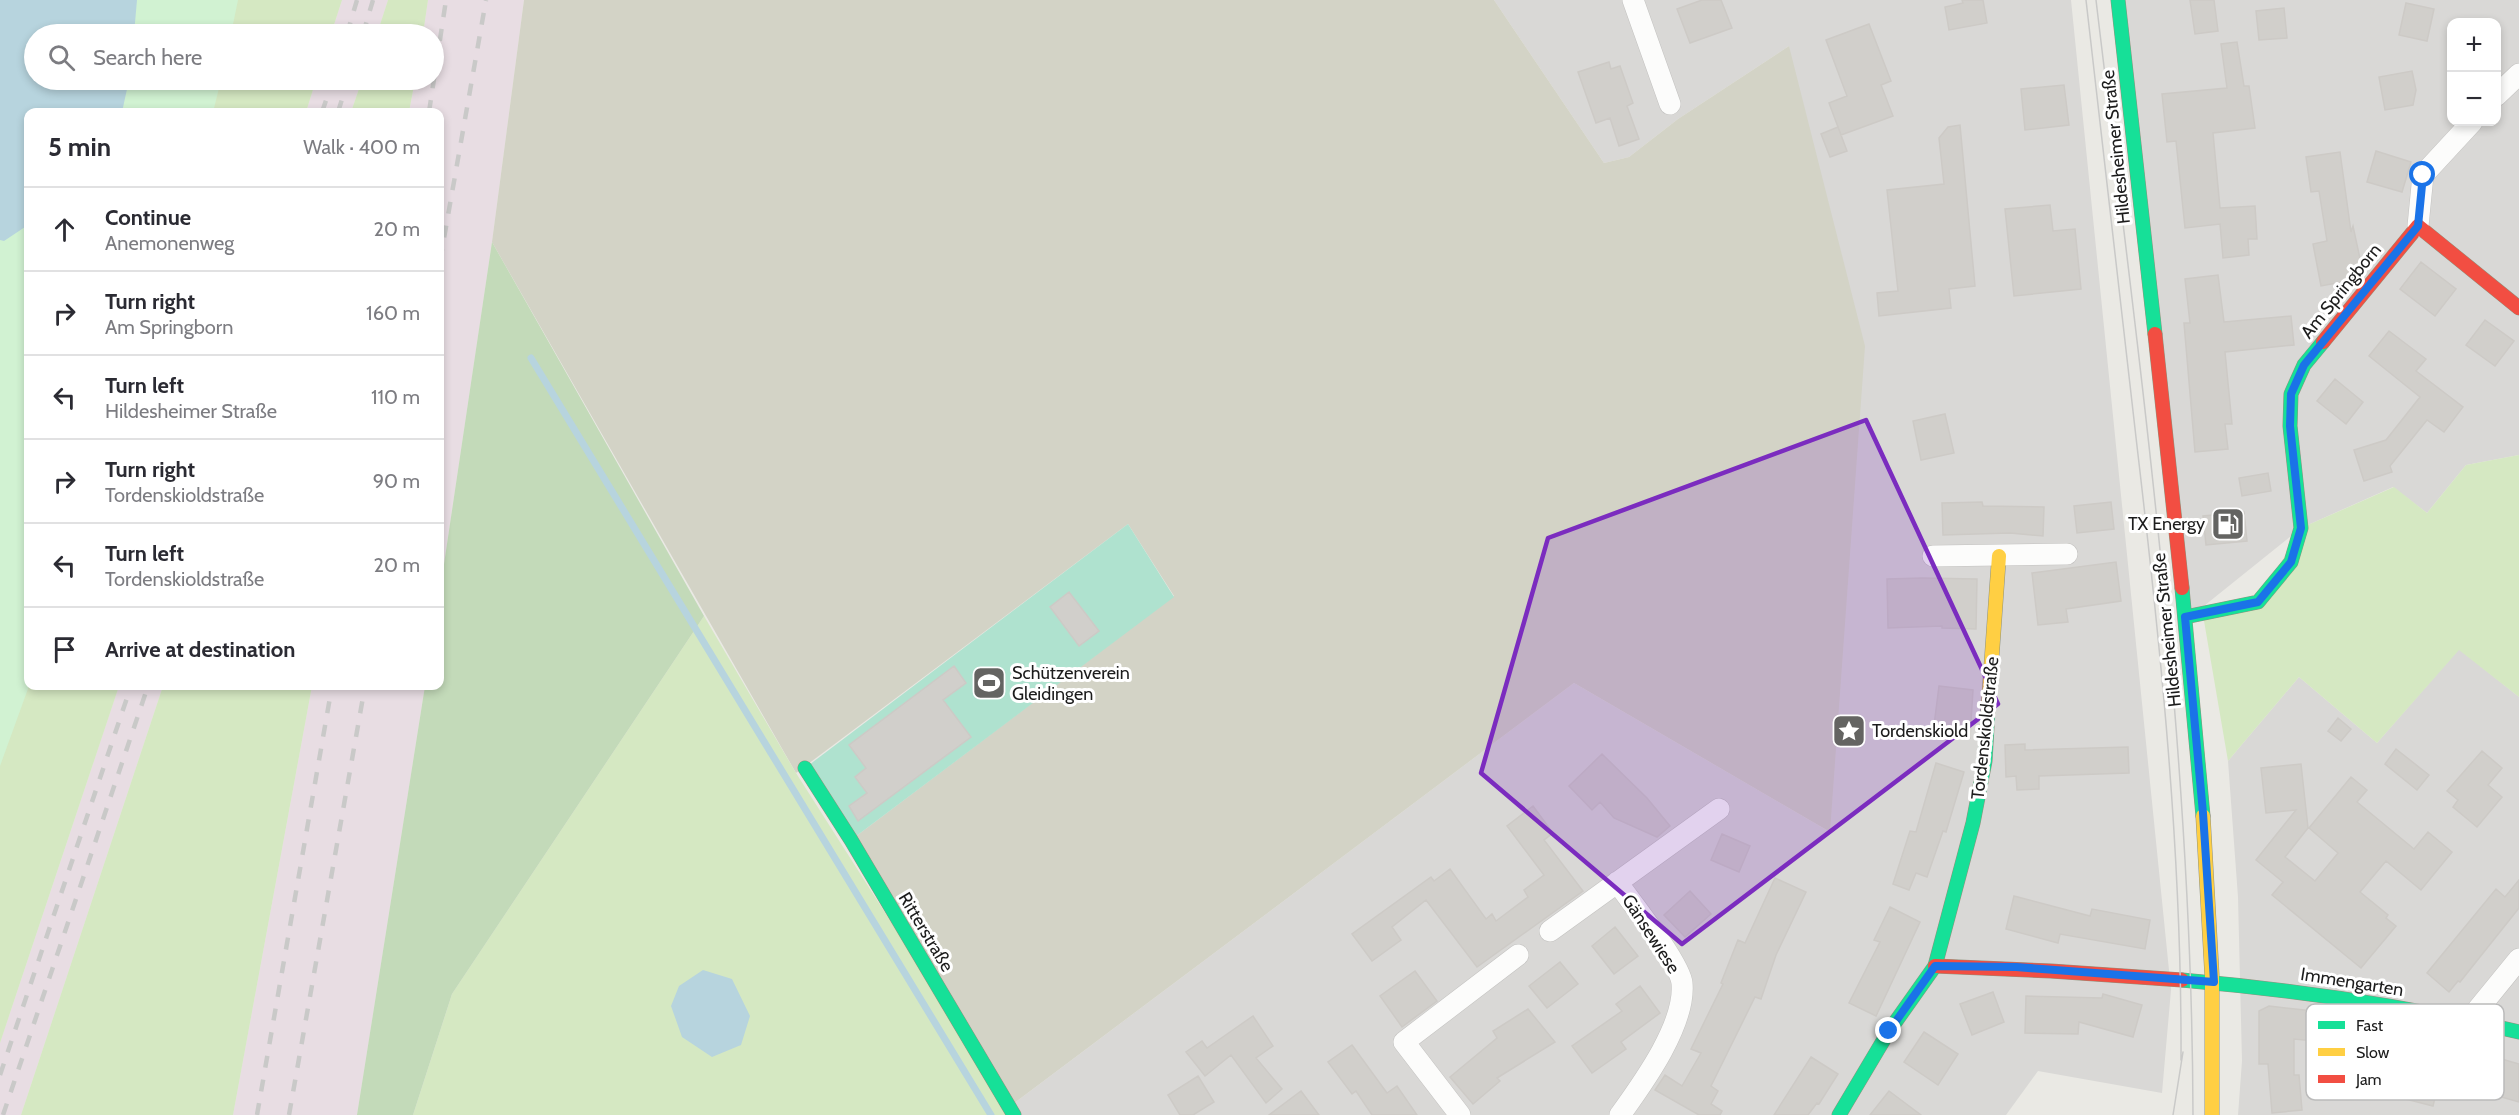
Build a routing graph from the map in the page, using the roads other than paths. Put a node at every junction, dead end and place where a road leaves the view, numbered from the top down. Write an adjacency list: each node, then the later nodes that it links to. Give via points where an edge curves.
1 (1633, 0): 5 (street)
2 (2118, 0): 12 (street, Hildesheimer Straße)
3 (2519, 74): 4 (street)
4 (2501, 91)
5 (1670, 104)
6 (2468, 126): 7 (street, via 2423,175)
7 (2418, 226): 8 (street); 12 (street, Am Springborn, via 2304,365 2291,394 2290,426 2301,528 2291,562 2258,602)
8 (2519, 308)
9 (2067, 554): 11 (street)
10 (1933, 556): 11 (street)
11 (1999, 556): 19 (street, Tordenskioldstraße, via 1985,761 1973,823)
12 (2185, 617): 20 (street, Hildesheimer Straße)
13 (804, 768): 25 (street, Ritterstraße)
14 (1719, 809): 15 (street, Gänsewiese)
15 (1617, 882): 16 (street, Gänsewiese); 27 (street, Gänsewiese, via 1674,964 1682,983 1676,1024)
16 (1550, 931)
17 (1518, 955): 26 (street, via 1404,1042)
18 (2519, 958): 22 (street)
19 (1935, 966): 20 (street, via 2016,967); 28 (street, Tordenskioldstraße, via 1889,1031)
20 (2214, 982): 21 (street, Immengarten); 29 (street, Hildesheimer Straße)
21 (2382, 1004)
22 (2482, 1004)
23 (2504, 1028): 24 (street, Immengarten)
24 (2519, 1032)
25 (1014, 1115)
26 (1460, 1115)
27 (1620, 1115)
28 (1839, 1115)
29 (2212, 1115)

